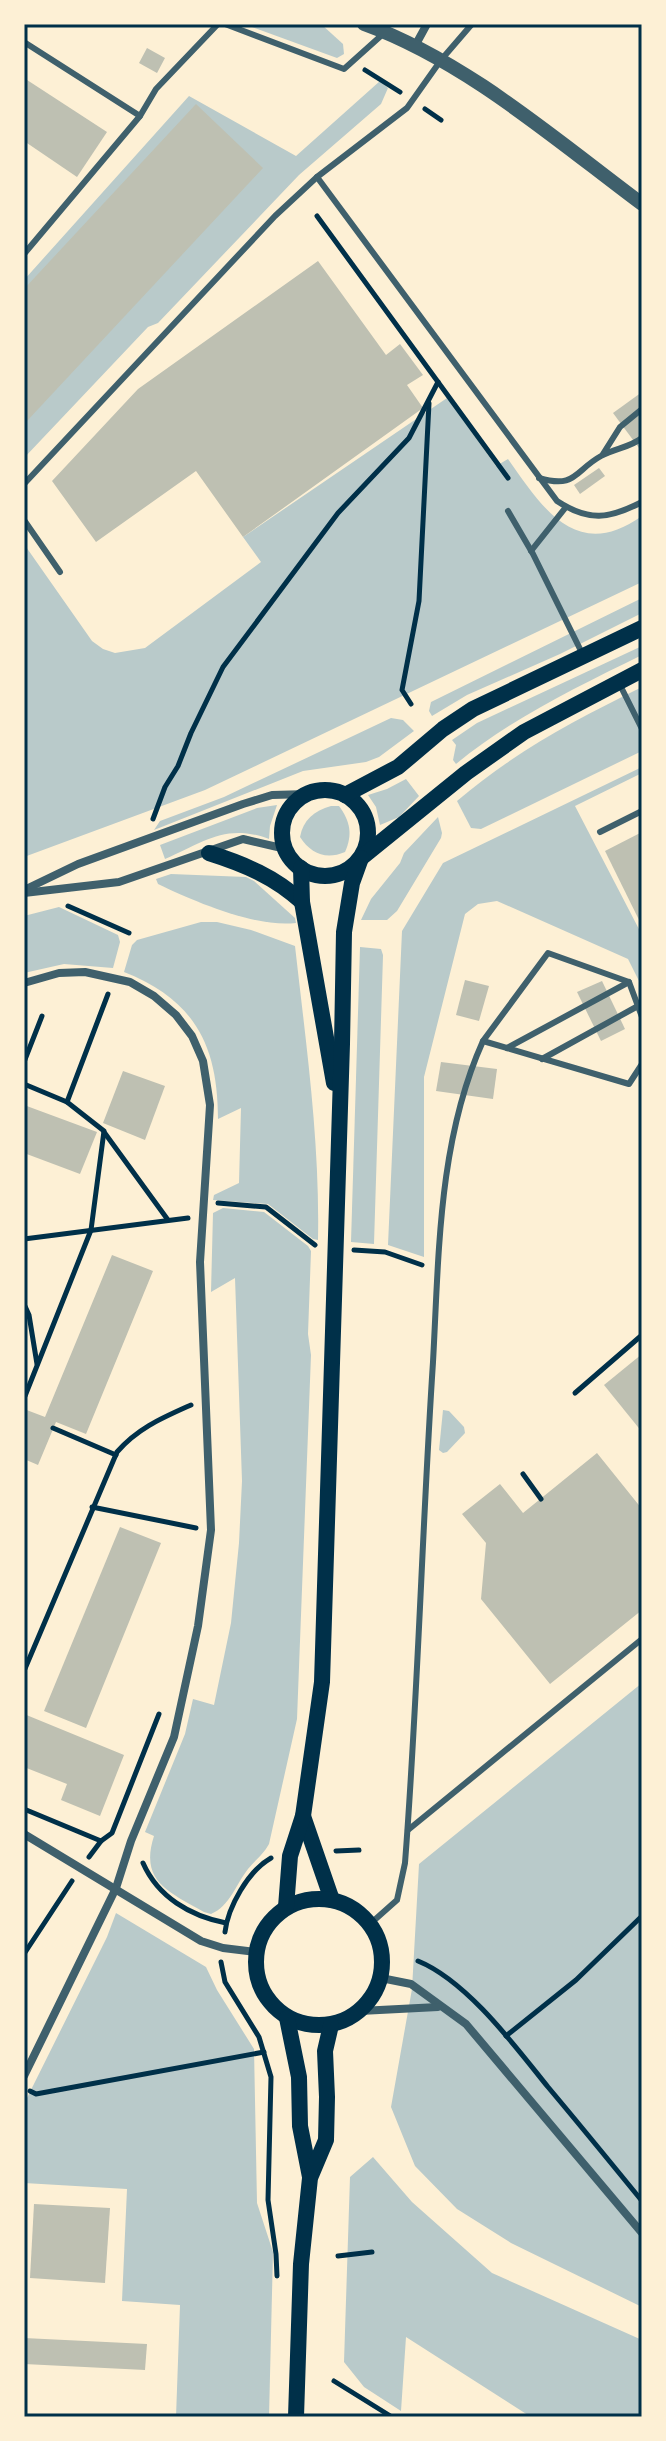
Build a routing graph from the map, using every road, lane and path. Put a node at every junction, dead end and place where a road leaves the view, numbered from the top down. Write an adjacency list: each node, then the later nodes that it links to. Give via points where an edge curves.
1 (218, 24): 10 (lane, via 156,89)
2 (225, 24): 6 (lane, via 344,69)
3 (364, 24): 6 (street)
4 (427, 24): 8 (street)
5 (472, 24): 9 (lane)
6 (386, 32): 8 (street)
7 (24, 42): 10 (lane)
8 (415, 46): 9 (street)
9 (441, 60): 11 (lane, via 407,108); 12 (street)
10 (140, 116): 14 (lane)
11 (317, 177): 21 (lane); 22 (lane)
12 (642, 204)
13 (317, 216): 15 (path)
14 (24, 254)
15 (438, 382): 16 (path); 20 (path)
16 (430, 398): 33 (path, via 419,601 402,690); 38 (path, via 409,438 338,513 223,667)
17 (642, 409): 19 (lane, via 620,427)
18 (642, 438): 19 (lane)
19 (602, 455): 21 (lane, via 568,480)
20 (508, 478)
21 (539, 478): 24 (lane)
22 (24, 484)
23 (642, 502): 24 (lane, via 618,514 592,515)
24 (566, 507): 27 (lane)
25 (508, 511): 27 (lane)
26 (24, 520): 28 (lane)
27 (531, 551): 30 (lane)
28 (60, 572)
29 (642, 628): 30 (main road)
30 (584, 656): 36 (main road, via 461,716 398,767)
31 (642, 670): 32 (main road)
32 (618, 682): 34 (lane); 42 (main road, via 524,732)
33 (411, 704)
34 (642, 729)
35 (308, 794): 36 (main road); 40 (main road, via 297,800 284,823); 44 (street, via 272,795 243,804 78,864)
36 (345, 795): 42 (main road, via 367,823)
37 (642, 811): 39 (lane)
38 (153, 819)
39 (600, 832)
40 (286, 849): 41 (street, via 243,839); 43 (main road)
41 (209, 853): 45 (street, via 119,882); 46 (main road, via 281,882)
42 (361, 858): 43 (main road, via 328,876); 61 (main road, via 344,932)
43 (301, 868): 46 (main road)
44 (24, 891): 45 (street)
45 (38, 891): 47 (path)
46 (302, 902): 61 (main road)
47 (129, 933)
48 (629, 982): 51 (lane); 54 (lane, via 548,953); 55 (lane)
49 (24, 983): 96 (street, via 85,972 143,989 176,1015 192,1036 209,1089 200,1262 211,1530 184,1701)
50 (108, 994): 60 (path)
51 (638, 1006): 53 (lane); 56 (lane)
52 (42, 1016): 57 (path)
53 (642, 1017)
54 (483, 1041): 55 (lane); 70 (lane, via 469,1073 445,1177)
55 (507, 1048): 56 (lane)
56 (542, 1059): 58 (lane, via 629,1084)
57 (24, 1062)
58 (642, 1064)
59 (24, 1084): 60 (path)
60 (67, 1102): 62 (path)
61 (340, 1120): 91 (main road, via 322,1682)
62 (104, 1131): 64 (path); 65 (path)
63 (214, 1203): 68 (path, via 266,1207)
64 (168, 1220): 65 (path); 66 (path, via 189,1217)
65 (91, 1230): 67 (path); 73 (path)
66 (188, 1231)
67 (24, 1239)
68 (322, 1249)
69 (350, 1249): 70 (path, via 385,1252)
70 (438, 1271): 92 (lane)
71 (24, 1304): 73 (path)
72 (642, 1335): 75 (path)
73 (37, 1365): 76 (path)
74 (191, 1393): 77 (path)
75 (575, 1393)
76 (25, 1396)
77 (192, 1405): 78 (path); 80 (path, via 145,1426)
78 (192, 1419)
79 (53, 1428): 80 (path)
80 (116, 1455): 83 (path)
81 (523, 1474): 82 (path)
82 (541, 1499)
83 (92, 1507): 85 (path); 88 (path)
84 (195, 1514): 85 (path)
85 (196, 1528): 86 (path)
86 (196, 1543)
87 (642, 1639): 92 (lane)
88 (24, 1671)
89 (161, 1708): 93 (path)
90 (24, 1809): 95 (path)
91 (303, 1816): 98 (main road); 99 (main road)
92 (408, 1830): 106 (lane, via 397,1900)
93 (112, 1833): 95 (path); 96 (path)
94 (24, 1834): 100 (street)
95 (101, 1841): 100 (path)
96 (131, 1841): 101 (street); 105 (path, via 143,1846 141,1858 160,1892 204,1918)
97 (359, 1850): 98 (path)
98 (314, 1853): 102 (main road)
99 (290, 1856): 103 (main road); 105 (path, via 270,1858 255,1871)
100 (81, 1868): 101 (street); 109 (path)
101 (116, 1888): 107 (street, via 201,1941); 117 (street)
102 (332, 1900): 103 (main road, via 308,1899); 106 (main road, via 346,1904)
103 (286, 1907): 108 (main road, via 272,1919)
104 (642, 1916): 115 (path, via 576,1980)
105 (226, 1923): 107 (path)
106 (370, 1924): 110 (main road, via 383,1959)
107 (223, 1948): 108 (street); 116 (path, via 225,1982)
108 (256, 1952): 113 (main road, via 261,1990)
109 (24, 1954)
110 (381, 1978): 111 (street, via 411,1984); 112 (main road)
111 (439, 2007): 112 (street); 120 (street, via 466,2024)
112 (360, 2011): 114 (main road)
113 (287, 2018): 114 (main road); 119 (main road)
114 (331, 2025): 119 (main road, via 325,2051 326,2140)
115 (506, 2036)
116 (264, 2052): 118 (path, via 36,2094); 123 (path, via 271,2077 268,2200)
117 (24, 2076)
118 (24, 2088)
119 (310, 2178): 125 (main road)
120 (642, 2233)
121 (372, 2252): 122 (path)
122 (338, 2256)
123 (277, 2283)
124 (334, 2381): 126 (path)
125 (296, 2417)
126 (392, 2417)

